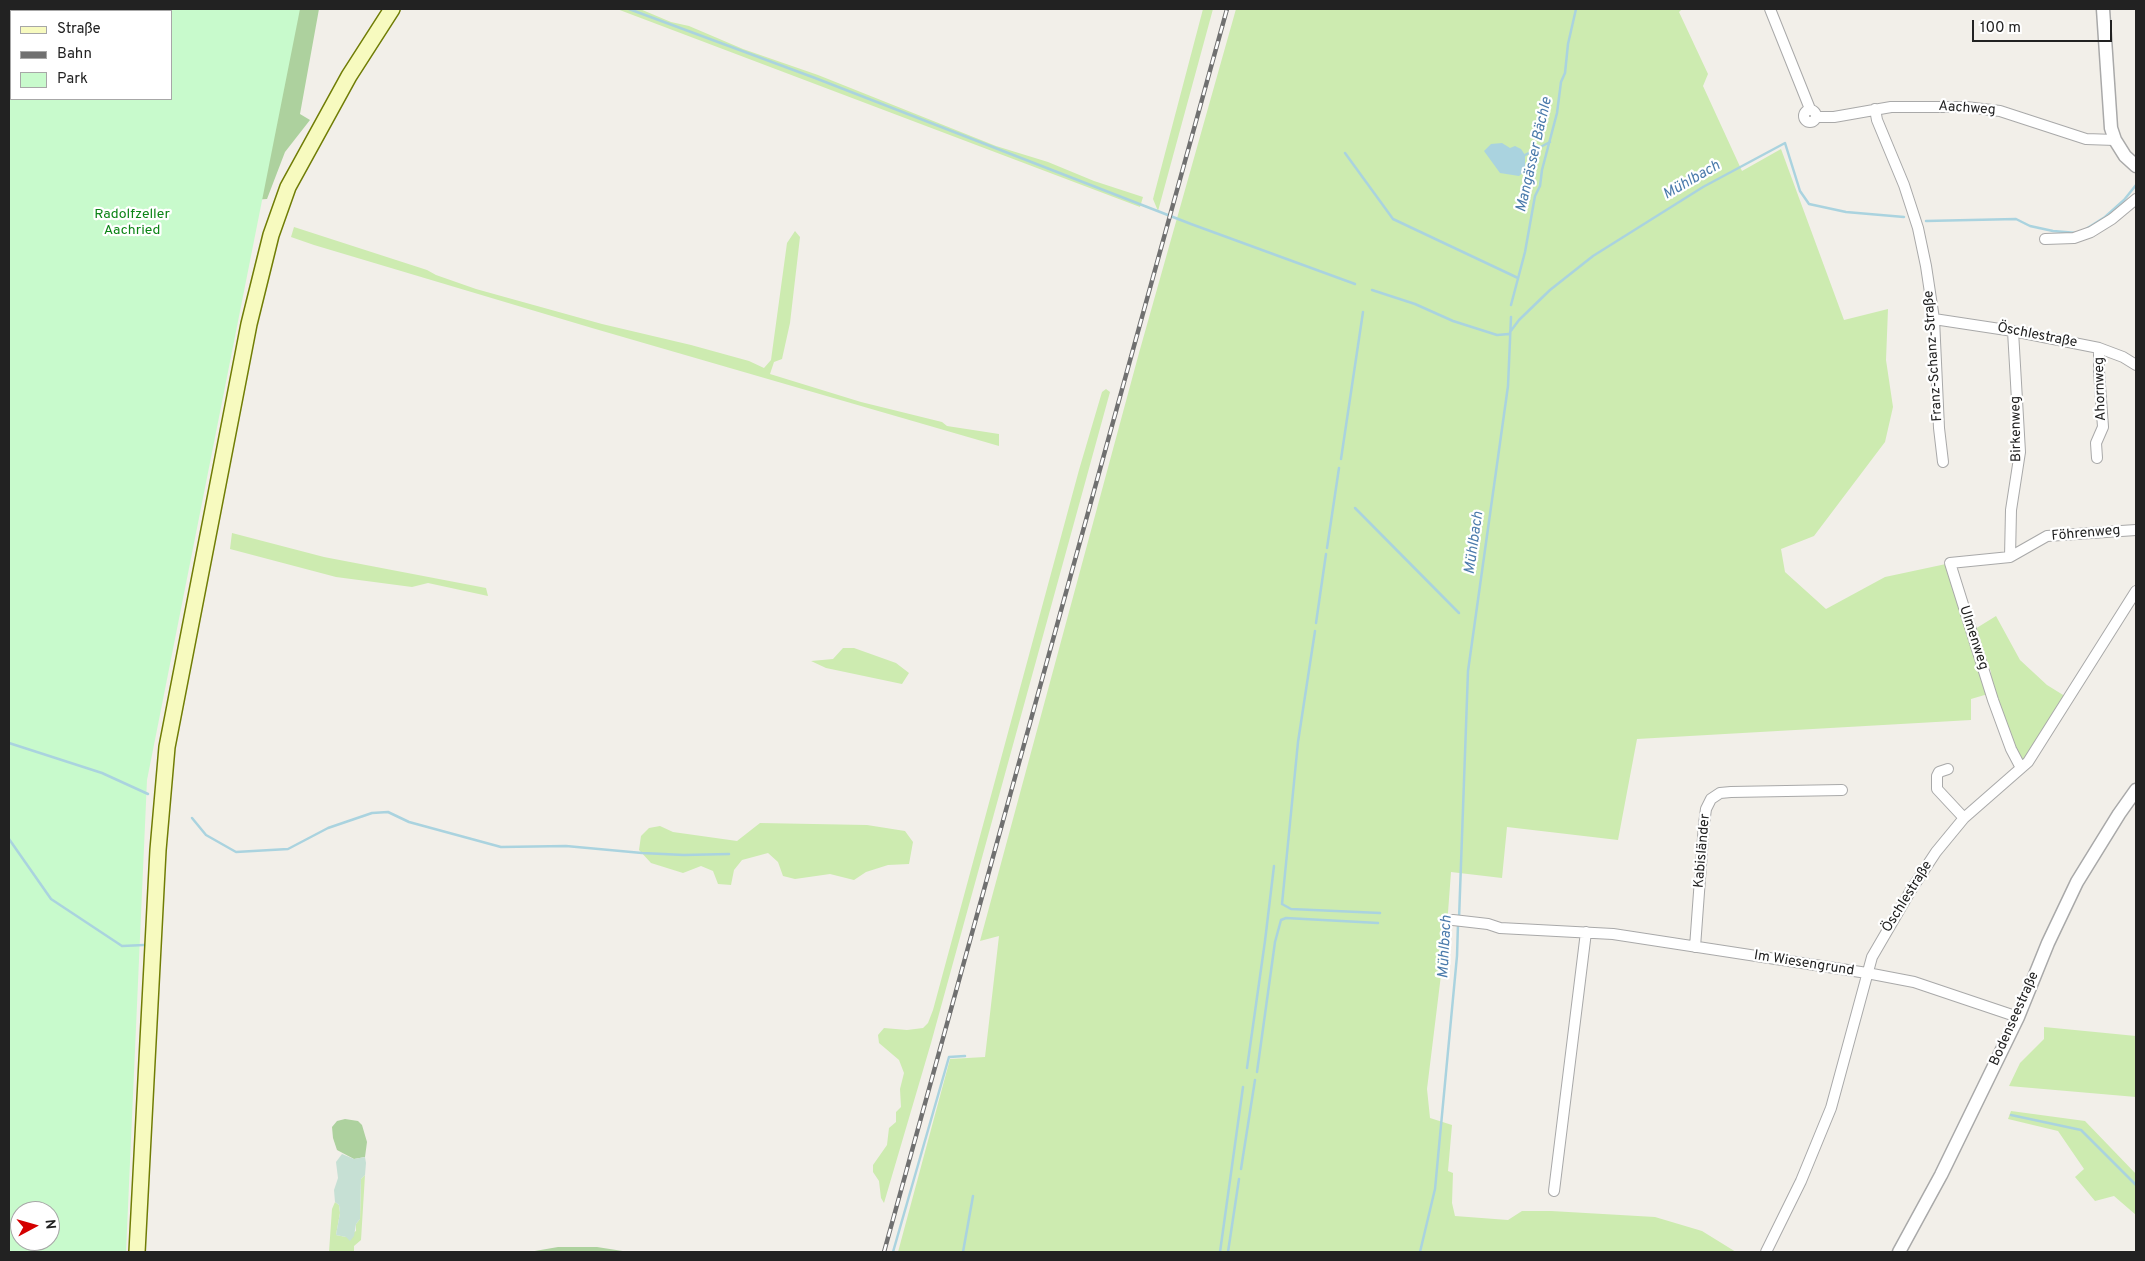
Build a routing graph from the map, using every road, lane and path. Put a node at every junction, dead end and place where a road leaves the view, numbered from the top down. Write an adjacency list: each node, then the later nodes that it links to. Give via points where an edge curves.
1 (392, 9): 29 (main road, via 349,76 288,187 271,235 249,324 168,747 158,850)
2 (1770, 9): 4 (street, Aachweg, via 1813,113 1834,117)
3 (2102, 9): 5 (street, via 2110,122)
4 (1875, 109): 5 (street, Aachweg, via 1966,107 2000,111 2086,139); 9 (street, Franz-Schanz-Straße, via 1918,228)
5 (2115, 140): 6 (street, via 2124,156)
6 (2136, 166)
7 (2136, 199): 8 (street, via 2091,232 2074,238)
8 (2044, 238)
9 (1934, 319): 10 (street, Öschlestraße); 14 (street, Franz-Schanz-Straße)
10 (2013, 331): 11 (street, Öschlestraße); 16 (street, Birkenweg, via 2020,452 2011,510)
11 (2099, 348): 12 (street, Öschlestraße); 13 (street, Ahornweg, via 2103,427 2096,443)
12 (2136, 365)
13 (2097, 458)
14 (1943, 462)
15 (2136, 530): 16 (street, Föhrenweg, via 2047,536)
16 (2010, 557): 18 (street, Ulmenweg, via 1950,563 1993,700)
17 (2136, 591): 18 (street, Öschlestraße, via 2028,762)
18 (2021, 768): 22 (street, Öschlestraße)
19 (1948, 769): 22 (street, via 1939,772 1937,789)
20 (1842, 790): 25 (street, Kabisländer, via 1730,792 1711,798 1704,824)
21 (2136, 790): 27 (street, Bodenseestraße, via 2077,882)
22 (1964, 818): 26 (street, Öschlestraße, via 1910,890 1872,957)
23 (1457, 921): 24 (street, Im Wiesengrund, via 1500,928)
24 (1586, 932): 25 (street, Im Wiesengrund); 28 (street)
25 (1695, 947): 26 (street, Im Wiesengrund)
26 (1867, 974): 27 (street, Im Wiesengrund, via 1914,982); 30 (street, Öschlestraße, via 1831,1108 1801,1181)
27 (2018, 1017): 31 (street, Bodenseestraße, via 1941,1175)
28 (1554, 1191)
29 (137, 1252)
30 (1766, 1252)
31 (1899, 1252)

